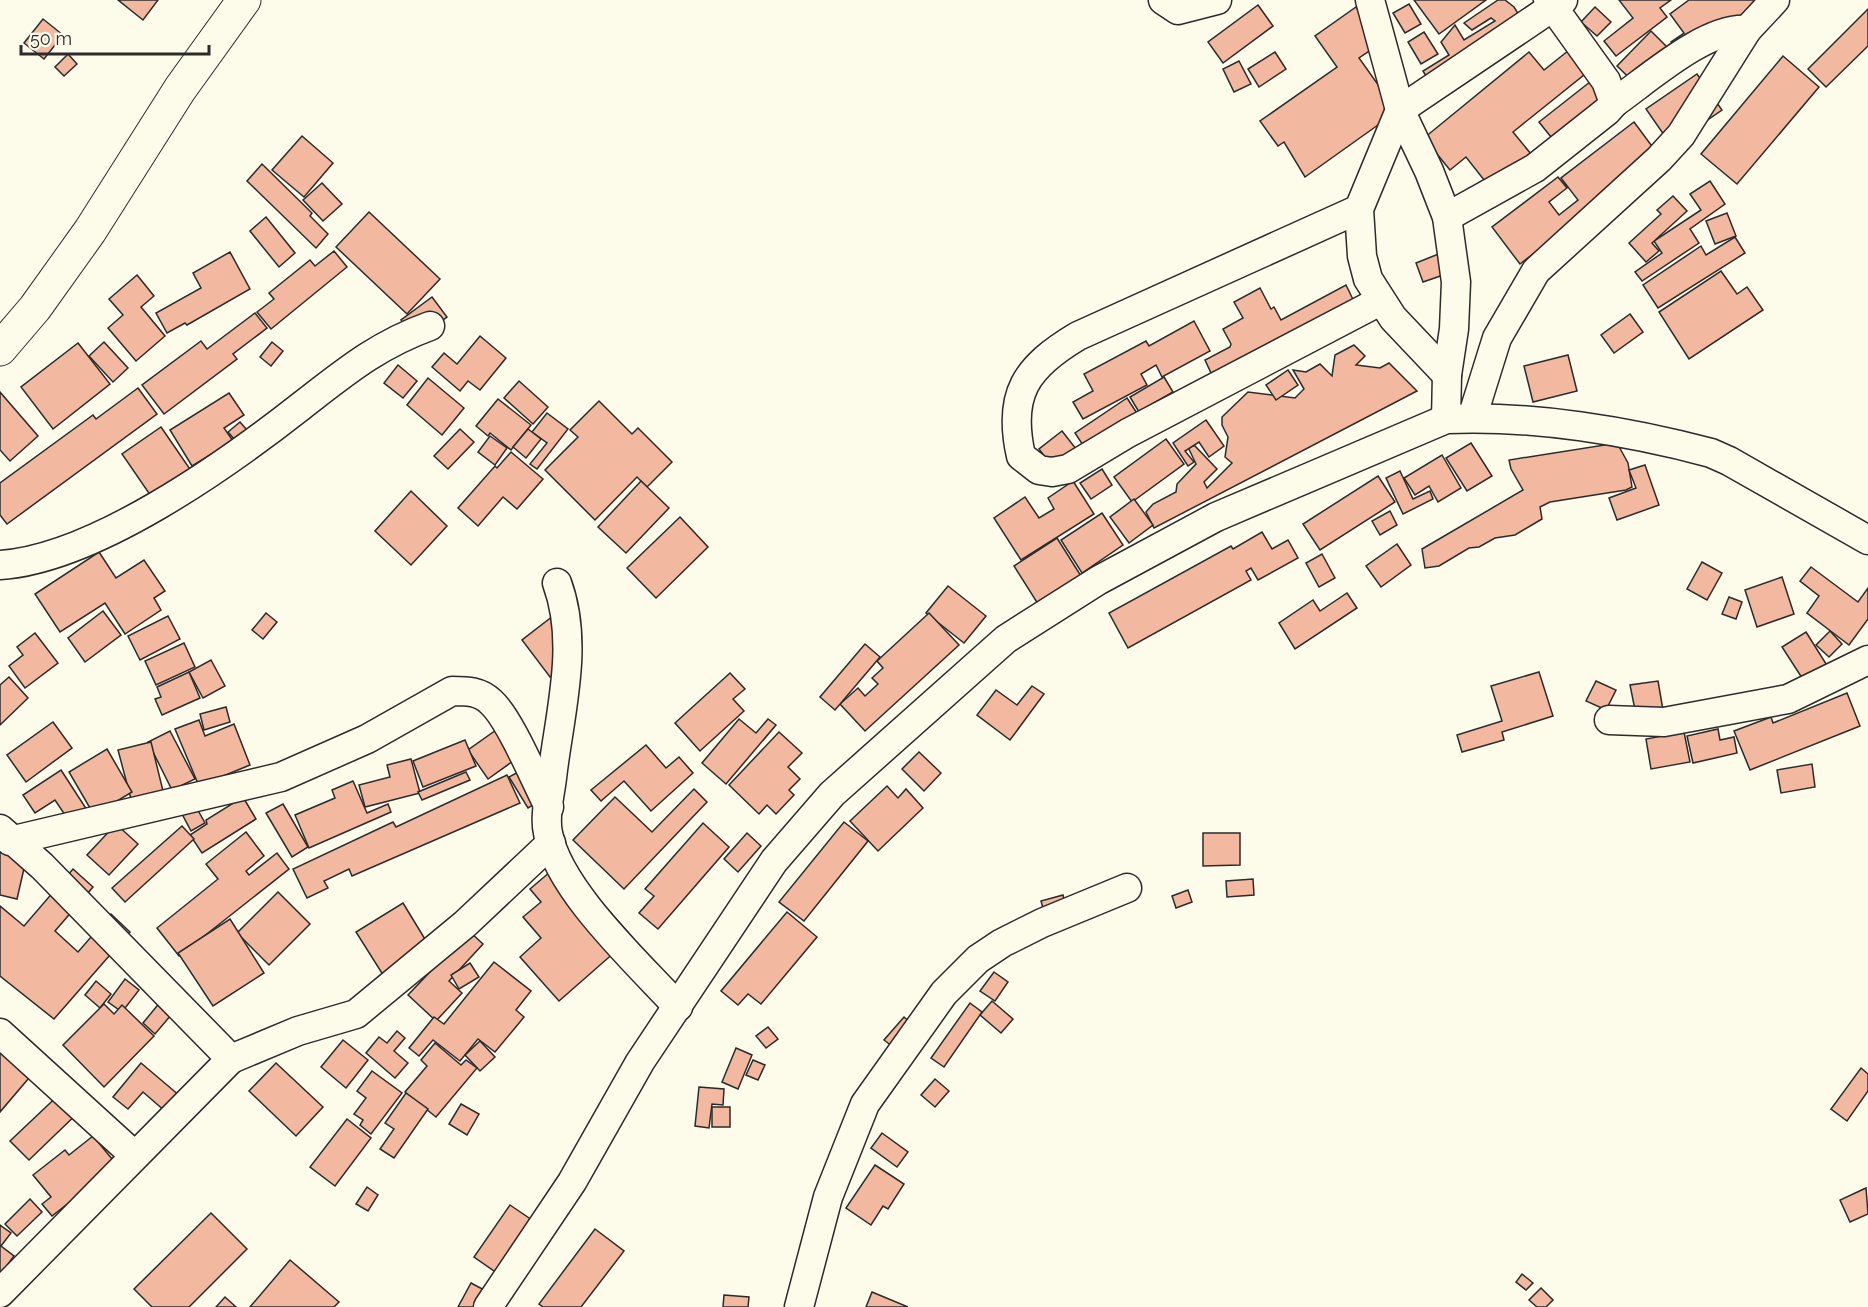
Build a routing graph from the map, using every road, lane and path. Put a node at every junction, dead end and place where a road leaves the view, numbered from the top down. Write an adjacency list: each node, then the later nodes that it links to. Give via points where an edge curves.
1 (244, 0): 14 (main road, via 180,89 90,231)
2 (1163, 0): 3 (street, via 1178,10)
3 (1216, 0)
4 (1370, 0): 9 (street)
5 (1771, 1): 7 (street)
6 (1555, 2): 8 (street, via 1606,81); 9 (street)
7 (1747, 30): 8 (street, via 1730,29 1701,42); 16 (street, via 1681,135 1536,271 1497,338)
8 (1614, 104): 11 (street, via 1535,168)
9 (1400, 110): 10 (street); 11 (street)
10 (1359, 209): 12 (street, via 1362,256); 12 (street, via 1078,336 1055,350 1026,379 1019,399 1017,433 1021,456 1039,470 1068,469 1128,433)
11 (1447, 217): 15 (street, via 1456,282)
12 (1380, 301): 15 (street, via 1407,336)
13 (430, 326): 18 (street, via 365,356 216,468 170,496 95,538)
14 (0, 349)
15 (1447, 375): 16 (street)
16 (1459, 419): 17 (street, via 1594,429 1711,453); 27 (street, via 1216,517 1100,580 1006,639 832,794 774,861)
17 (1868, 540)
18 (13, 564): 19 (street)
19 (0, 579)
20 (557, 583): 23 (street, via 567,619 568,658)
21 (1868, 660): 22 (street, via 1788,699 1664,722)
22 (1609, 720)
23 (549, 807): 24 (street, via 492,703 468,690 452,691 367,740 281,777); 25 (street, via 547,831)
24 (5, 835): 29 (street, via 42,866)
25 (551, 843): 27 (street, via 563,872 590,909); 29 (street, via 465,924 356,1014 298,1031)
26 (1127, 888): 33 (street, via 1002,943 978,959 944,993 865,1104 831,1187)
27 (678, 1007): 32 (street, via 640,1062 572,1182)
28 (0, 1033): 30 (street)
29 (231, 1059): 30 (street)
30 (134, 1155): 31 (street)
31 (0, 1293)
32 (488, 1307)
33 (799, 1307)

